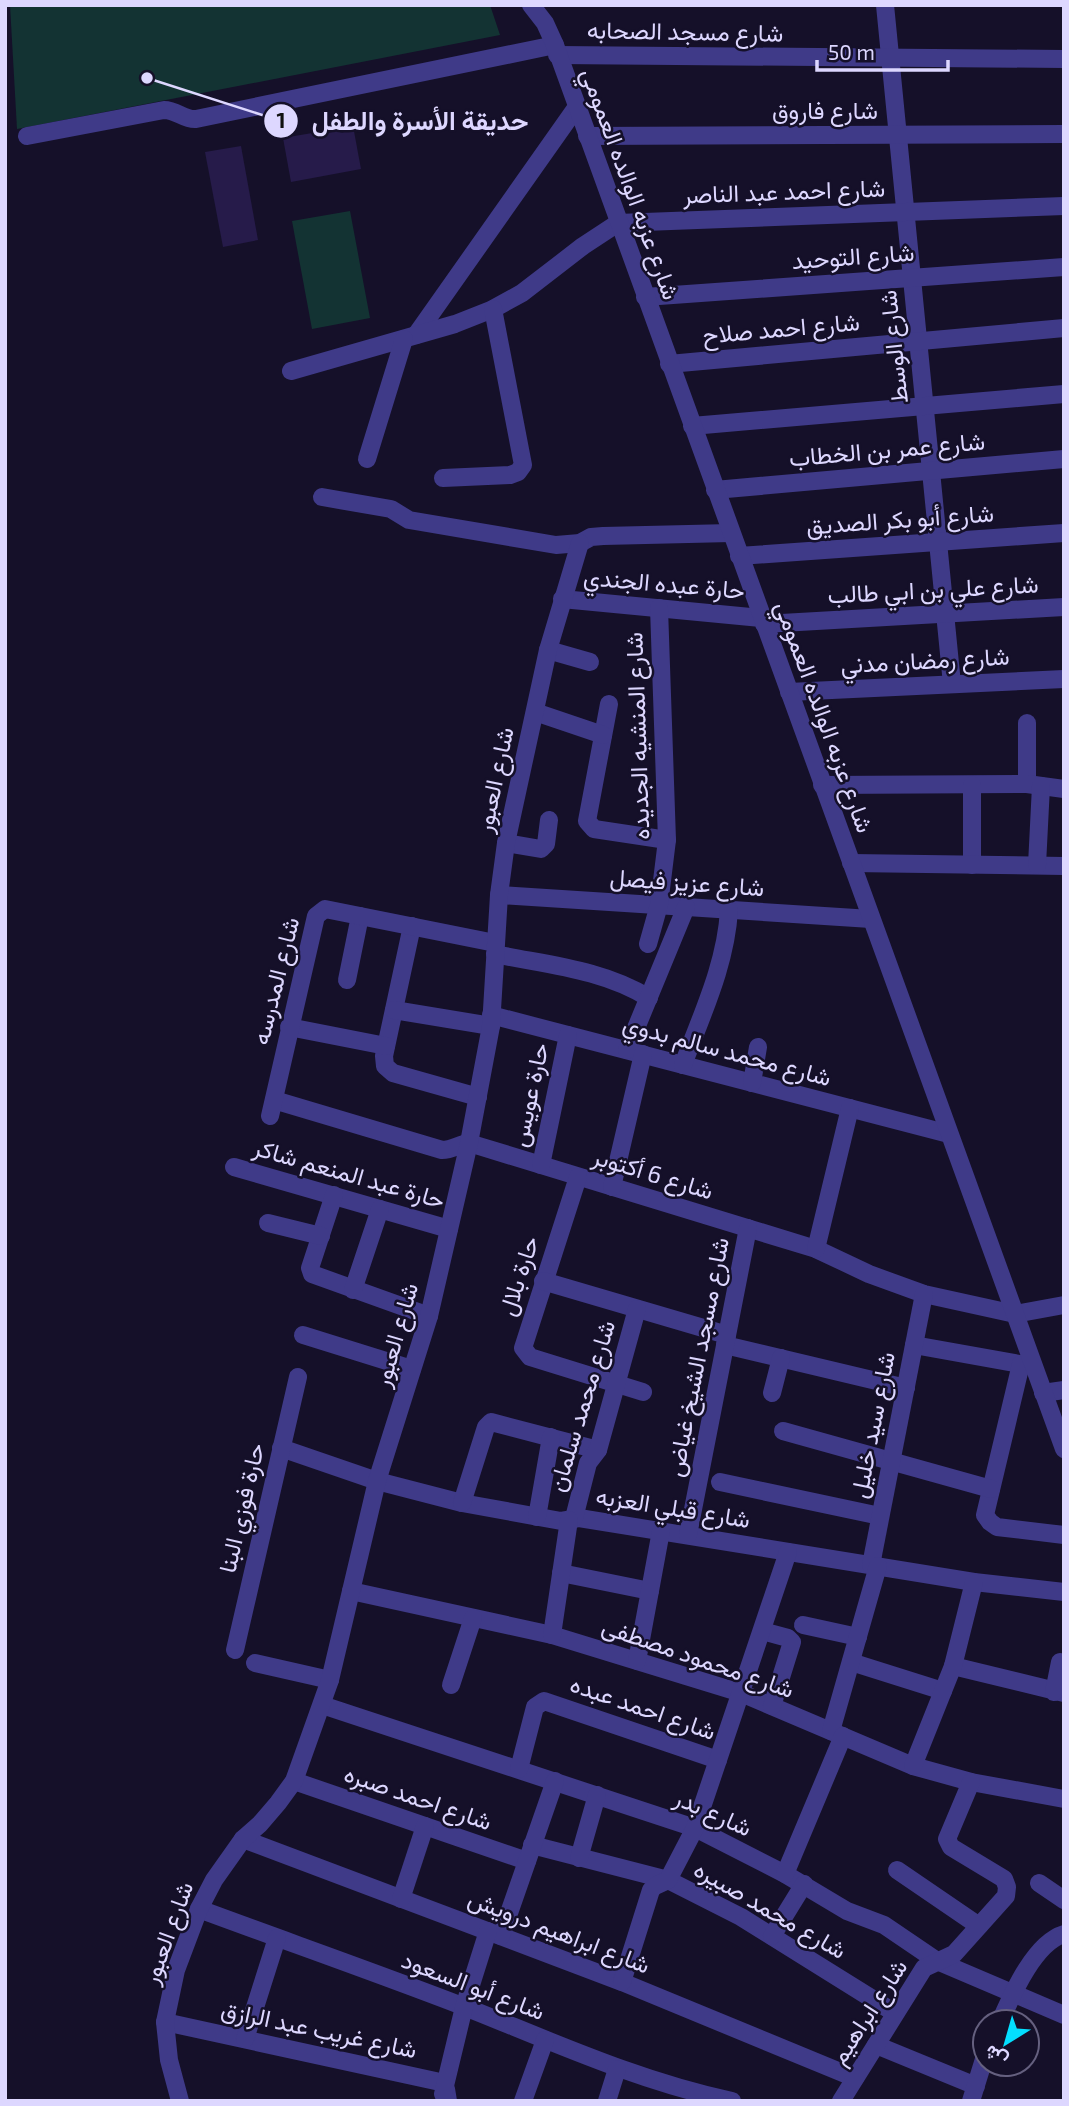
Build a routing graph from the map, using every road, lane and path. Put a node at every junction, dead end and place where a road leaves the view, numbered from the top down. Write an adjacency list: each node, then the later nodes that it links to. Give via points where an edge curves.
1 (531, 5): 3 (street, شارع عزبه الوالده العمومي)
2 (885, 5): 4 (street, شارع الوسط)
3 (556, 50): 4 (street, شارع مسجد الصحابه); 6 (street, شارع عزبه الوالده العمومي); 9 (street, شارع مسجد الصحابه, via 196,119 164,110)
4 (890, 58): 5 (street, شارع مسجد الصحابه); 8 (street, شارع الوسط)
5 (1064, 59)
6 (576, 108): 10 (street, شارع عزبه الوالده العمومي); 19 (street)
7 (1064, 134): 8 (street, شارع فاروق)
8 (898, 135): 10 (street, شارع فاروق); 12 (street, شارع الوسط)
9 (27, 136)
10 (587, 136): 13 (street, شارع عزبه الوالده العمومي)
11 (1064, 206): 12 (street, شارع احمد عبد الناصر)
12 (905, 212): 13 (street, شارع احمد عبد الناصر); 15 (street, شارع الوسط)
13 (618, 223): 16 (street, شارع عزبه الوالده العمومي); 17 (street)
14 (1064, 267): 15 (street, شارع التوحيد)
15 (912, 278): 16 (street, شارع التوحيد); 20 (street, شارع الوسط)
16 (645, 297): 21 (street, شارع عزبه الوالده العمومي)
17 (493, 310): 19 (street); 29 (street, via 523,465 510,475)
18 (1064, 328): 20 (street, شارع احمد صلاح)
19 (410, 337): 22 (street); 26 (street)
20 (918, 341): 21 (street, شارع احمد صلاح); 24 (street, شارع الوسط)
21 (669, 364): 25 (street, شارع عزبه الوالده العمومي)
22 (291, 371)
23 (1064, 394): 24 (street)
24 (924, 406): 25 (street); 28 (street, شارع الوسط)
25 (692, 426): 30 (street, شارع عزبه الوالده العمومي)
26 (367, 459)
27 (1064, 459): 28 (street, شارع عمر بن الخطاب)
28 (931, 471): 30 (street, شارع عمر بن الخطاب); 34 (street, شارع الوسط)
29 (443, 478)
30 (715, 490): 32 (street, شارع عزبه الوالده العمومي)
31 (322, 497): 35 (street, via 391,509 409,520 556,545)
32 (731, 533): 35 (street, via 603,536); 36 (street, شارع عزبه الوالده العمومي)
33 (1064, 533): 34 (street, شارع أبو بكر الصديق)
34 (938, 541): 36 (street, شارع أبو بكر الصديق); 40 (street, شارع الوسط)
35 (580, 543): 37 (street, شارع العبور)
36 (739, 556): 41 (street, شارع عزبه الوالده العمومي)
37 (562, 599): 39 (street, حارة عبده الجندي); 42 (street, شارع العبور)
38 (1064, 607): 40 (street, شارع علي بن ابي طالب)
39 (659, 608): 41 (street, حارة عبده الجندي); 56 (street, شارع المنشيه الجديده)
40 (945, 614): 41 (street, شارع علي بن ابي طالب); 45 (street, شارع الوسط)
41 (763, 621): 46 (street, شارع عزبه الوالده العمومي)
42 (548, 650): 43 (street); 48 (street, شارع العبور)
43 (590, 662)
44 (1064, 679): 45 (street, شارع رمضان مدني)
45 (952, 684): 46 (street, شارع رمضان مدني)
46 (789, 692): 51 (street, شارع عزبه الوالده العمومي)
47 (609, 704): 50 (street)
48 (535, 712): 50 (street); 57 (street, شارع العبور)
49 (1027, 723): 53 (street)
50 (603, 735): 56 (street, via 589,825)
51 (822, 785): 52 (street); 58 (street, شارع عزبه الوالده العمومي)
52 (972, 785): 53 (street); 59 (street)
53 (1034, 785): 54 (street); 60 (street)
54 (1064, 789)
55 (549, 820): 57 (street, via 541,849)
56 (667, 840): 63 (street, شارع المنشيه الجديده)
57 (506, 843): 62 (street, شارع العبور)
58 (851, 863): 59 (street); 67 (street, شارع عزبه الوالده العمومي)
59 (972, 864): 60 (street)
60 (1037, 865): 61 (street)
61 (1064, 866)
62 (499, 895): 63 (street, شارع عزيز فيصل); 70 (street, شارع العبور)
63 (659, 905): 64 (street, شارع عزيز فيصل); 69 (street, شارع المنشيه الجديده)
64 (686, 907): 65 (street, شارع عزيز فيصل); 72 (street)
65 (729, 910): 67 (street, شارع عزيز فيصل); 80 (street, via 722,958)
66 (360, 916): 68 (street, شارع المدرسه); 71 (street); 75 (street, شارع المدرسه, via 319,911)
67 (871, 919): 85 (street, شارع عزبه الوالده العمومي)
68 (412, 926): 70 (street, شارع المدرسه); 73 (street)
69 (648, 944)
70 (495, 948): 72 (street, شارع المدرسه, via 607,977); 74 (street, شارع العبور)
71 (347, 980)
72 (649, 998): 79 (street)
73 (394, 1010): 74 (street, شارع محمد سالم بدوي); 77 (street)
74 (491, 1020): 76 (street, شارع محمد سالم بدوي); 82 (street, شارع العبور)
75 (289, 1027): 77 (street); 83 (street, شارع المدرسه)
76 (568, 1035): 79 (street, شارع محمد سالم بدوي); 87 (street, حارة عويس)
77 (386, 1046): 82 (street, via 384,1061 393,1073)
78 (758, 1047): 81 (street)
79 (635, 1052): 80 (street, شارع محمد سالم بدوي); 90 (street)
80 (683, 1065): 81 (street, شارع محمد سالم بدوي)
81 (752, 1083): 84 (street, شارع محمد سالم بدوي)
82 (478, 1097): 86 (street, شارع العبور)
83 (272, 1108): 86 (street, شارع 6 أكتوبر, via 442,1150)
84 (850, 1108): 85 (street, شارع محمد سالم بدوي); 97 (street)
85 (949, 1134): 103 (street, شارع عزبه الوالده العمومي)
86 (469, 1143): 87 (street, شارع 6 أكتوبر); 95 (street, شارع العبور)
87 (541, 1165): 89 (street, شارع 6 أكتوبر)
88 (234, 1167): 91 (street, حارة عبد المنعم شاكر)
89 (578, 1177): 90 (street, شارع 6 أكتوبر); 98 (street, حارة بلال)
90 (612, 1187): 94 (street, شارع 6 أكتوبر)
91 (334, 1195): 92 (street, حارة عبد المنعم شاكر); 96 (street)
92 (380, 1209): 95 (street, حارة عبد المنعم شاكر); 99 (street)
93 (268, 1223): 96 (street)
94 (748, 1228): 97 (street, شارع 6 أكتوبر); 106 (street, شارع مسجد الشيخ غياض)
95 (449, 1229): 104 (street, شارع العبور)
96 (321, 1236): 99 (street, via 312,1274)
97 (816, 1249): 100 (street, شارع 6 أكتوبر)
98 (543, 1281): 102 (street); 112 (street, حارة بلال, via 522,1344 524,1352)
99 (353, 1290): 104 (street)
100 (924, 1294): 103 (street, شارع 6 أكتوبر); 107 (street, شارع سيد خليل)
101 (1064, 1305): 103 (street)
102 (637, 1308): 106 (street); 112 (street, شارع محمد سلمان)
103 (1015, 1314): 109 (street, شارع عزبه الوالده العمومي)
104 (429, 1316): 110 (street, شارع العبور)
105 (303, 1335): 110 (street)
106 (726, 1340): 108 (street); 132 (street, شارع مسجد الشيخ غياض)
107 (914, 1345): 109 (street); 113 (street, شارع سيد خليل)
108 (781, 1358): 113 (street); 116 (street)
109 (1027, 1365): 117 (street, شارع عزبه الوالده العمومي); 126 (street)
110 (412, 1369): 124 (street, شارع العبور)
111 (298, 1377): 120 (street, حارة فوزي البنا)
112 (616, 1384): 115 (street, حارة بلال); 122 (street, شارع محمد سلمان)
113 (905, 1388): 123 (street, شارع سيد خليل)
114 (1064, 1390): 117 (street)
115 (643, 1392)
116 (772, 1393)
117 (1043, 1393): 121 (street, شارع عزبه الوالده العمومي)
118 (783, 1430): 123 (street)
119 (551, 1437): 122 (street); 127 (street, via 489,1423); 129 (street)
120 (281, 1448): 124 (street, شارع قبلي العزبه); 146 (street, حارة فوزي البنا)
121 (1064, 1449)
122 (598, 1450): 130 (street, شارع محمد سلمان, via 588,1463)
123 (891, 1461): 126 (street); 128 (street, شارع سيد خليل)
124 (377, 1481): 127 (street, شارع قبلي العزبه); 138 (street, شارع العبور)
125 (720, 1482): 128 (street)
126 (992, 1489): 133 (street, via 985,1515 993,1525)
127 (462, 1503): 129 (street, شارع قبلي العزبه)
128 (880, 1516): 135 (street, شارع سيد خليل)
129 (537, 1517): 130 (street, شارع قبلي العزبه)
130 (572, 1519): 131 (street, شارع قبلي العزبه); 136 (street, شارع محمد سلمان)
131 (661, 1531): 132 (street, شارع قبلي العزبه); 139 (street)
132 (688, 1535): 134 (street, شارع قبلي العزبه)
133 (1064, 1535)
134 (788, 1552): 135 (street, شارع قبلي العزبه); 143 (street)
135 (874, 1566): 137 (street, شارع قبلي العزبه); 145 (street, شارع سيد خليل)
136 (561, 1573): 139 (street); 144 (street, شارع محمد سلمان)
137 (974, 1582): 140 (street, شارع قبلي العزبه); 151 (street)
138 (351, 1591): 141 (street, شارع محمود مصطفى); 152 (street, شارع العبور)
139 (650, 1591): 147 (street)
140 (1064, 1592)
141 (473, 1618): 144 (street, شارع محمود مصطفى); 153 (street)
142 (803, 1625): 145 (street)
143 (762, 1630): 155 (street); 158 (street, via 792,1642)
144 (552, 1635): 147 (street, شارع محمود مصطفى)
145 (858, 1637): 148 (street, شارع سيد خليل)
146 (235, 1650)
147 (638, 1661): 155 (street, شارع محمود مصطفى)
148 (851, 1662): 154 (street); 159 (street, شارع سيد خليل)
149 (1060, 1662): 156 (street)
150 (255, 1663): 152 (street)
151 (953, 1665): 154 (street); 156 (street)
152 (330, 1680): 157 (street, شارع العبور)
153 (451, 1685)
154 (943, 1691): 161 (street)
155 (741, 1693): 158 (street, شارع محمود مصطفى); 160 (street)
156 (1059, 1693)
157 (322, 1704): 162 (street, شارع بدر); 163 (street, شارع العبور)
158 (772, 1706): 159 (street, شارع محمود مصطفى)
159 (837, 1734): 161 (street, شارع محمود مصطفى); 174 (street, شارع سيد خليل)
160 (718, 1760): 162 (street, شارع احمد عبده, via 544,1701 535,1707); 169 (street)
161 (913, 1766): 165 (street, شارع محمود مصطفى)
162 (519, 1769): 164 (street, شارع بدر)
163 (293, 1781): 168 (street, شارع احمد صبره); 170 (street, شارع العبور, via 270,1814)
164 (555, 1782): 166 (street, شارع بدر); 171 (street)
165 (971, 1782): 167 (street, شارع محمود مصطفى); 181 (street, شارع ابراهيم, via 948,1844 1004,1879 1007,1891)
166 (597, 1795): 169 (street, شارع بدر); 172 (street)
167 (1064, 1799)
168 (425, 1826): 171 (street, شارع احمد صبره); 178 (street)
169 (695, 1828): 174 (street, شارع بدر); 175 (street)
170 (243, 1839): 178 (street, شارع ابراهيم درويش); 180 (street, شارع العبور)
171 (530, 1853): 172 (street, شارع محمد صبيره); 182 (street)
172 (579, 1858): 175 (street, شارع محمد صبيره)
173 (897, 1870): 181 (street)
174 (785, 1874): 177 (street, شارع بدر)
175 (668, 1880): 183 (street, شارع محمد صبيره); 187 (street, via 651,1891)
176 (1039, 1883): 179 (street)
177 (804, 1884): 183 (street); 186 (street, شارع بدر, via 859,1917 884,1925)
178 (401, 1899): 182 (street, شارع ابراهيم درويش)
179 (1064, 1900)
180 (199, 1909): 184 (street, شارع أبو السعود); 193 (street, شارع العبور, via 176,1970)
181 (979, 1926): 186 (street, شارع ابراهيم, via 950,1958)
182 (494, 1934): 187 (street, شارع ابراهيم درويش); 189 (street)
183 (772, 1937): 191 (street, شارع محمد صبيره)
184 (276, 1938): 189 (street, شارع أبو السعود); 194 (street)
185 (1061, 1938): 188 (street, via 1042,1948)
186 (937, 1961): 188 (street, شارع بدر); 191 (street, شارع ابراهيم, via 925,1968)
187 (622, 1982): 198 (street, شارع ابراهيم درويش)
188 (1013, 1993): 190 (street); 192 (street, شارع بدر)
189 (464, 2007): 195 (street, شارع أبو السعود); 200 (street)
190 (1006, 2008)
191 (895, 2013): 196 (street, شارع ابراهيم)
192 (1064, 2015)
193 (165, 2022): 194 (street, شارع غريب عبد الرازق); 202 (street, شارع العبور)
194 (245, 2039): 200 (street, شارع غريب عبد الرازق, via 440,2082)
195 (545, 2040): 197 (street, شارع أبو السعود); 203 (street)
196 (876, 2045): 198 (street, شارع ابراهيم); 199 (street)
197 (617, 2069): 201 (street, شارع أبو السعود); 204 (street)
198 (855, 2078): 206 (street, شارع ابراهيم)
199 (974, 2094)
200 (445, 2096)
201 (694, 2097): 205 (street, شارع أبو السعود)
202 (180, 2101)
203 (523, 2101)
204 (607, 2101)
205 (732, 2101)
206 (841, 2101)

